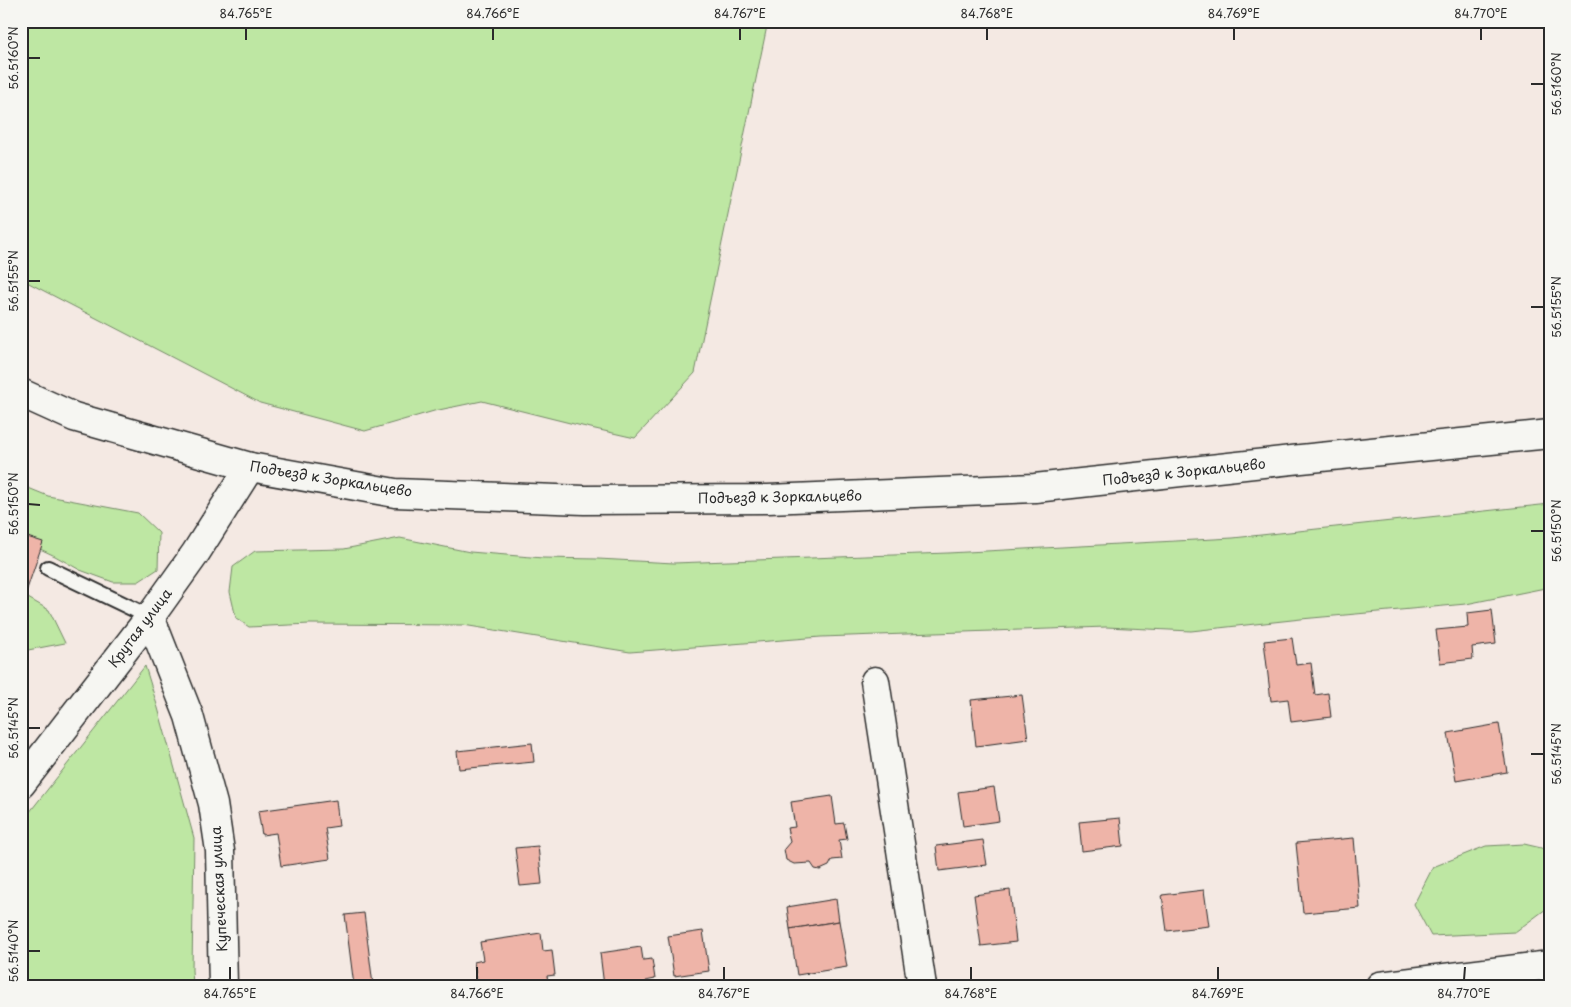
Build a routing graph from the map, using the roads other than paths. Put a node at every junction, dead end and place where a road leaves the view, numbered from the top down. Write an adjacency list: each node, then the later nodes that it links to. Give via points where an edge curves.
1 (21, 393): 3 (street, Подъезд к Зоркальцево, via 74,417)
2 (1550, 434): 3 (street, Подъезд к Зоркальцево, via 1036,488 768,499 584,500 395,493)
3 (250, 467): 5 (street, Крутая улица)
4 (48, 568): 5 (lane)
5 (150, 617): 7 (street, Крутая улица); 9 (street, Купеческая улица, via 189,716 213,804 220,851)
6 (874, 681): 10 (street)
7 (21, 784)
8 (1550, 965): 11 (street)
9 (223, 986)
10 (922, 986)
11 (1380, 986)

